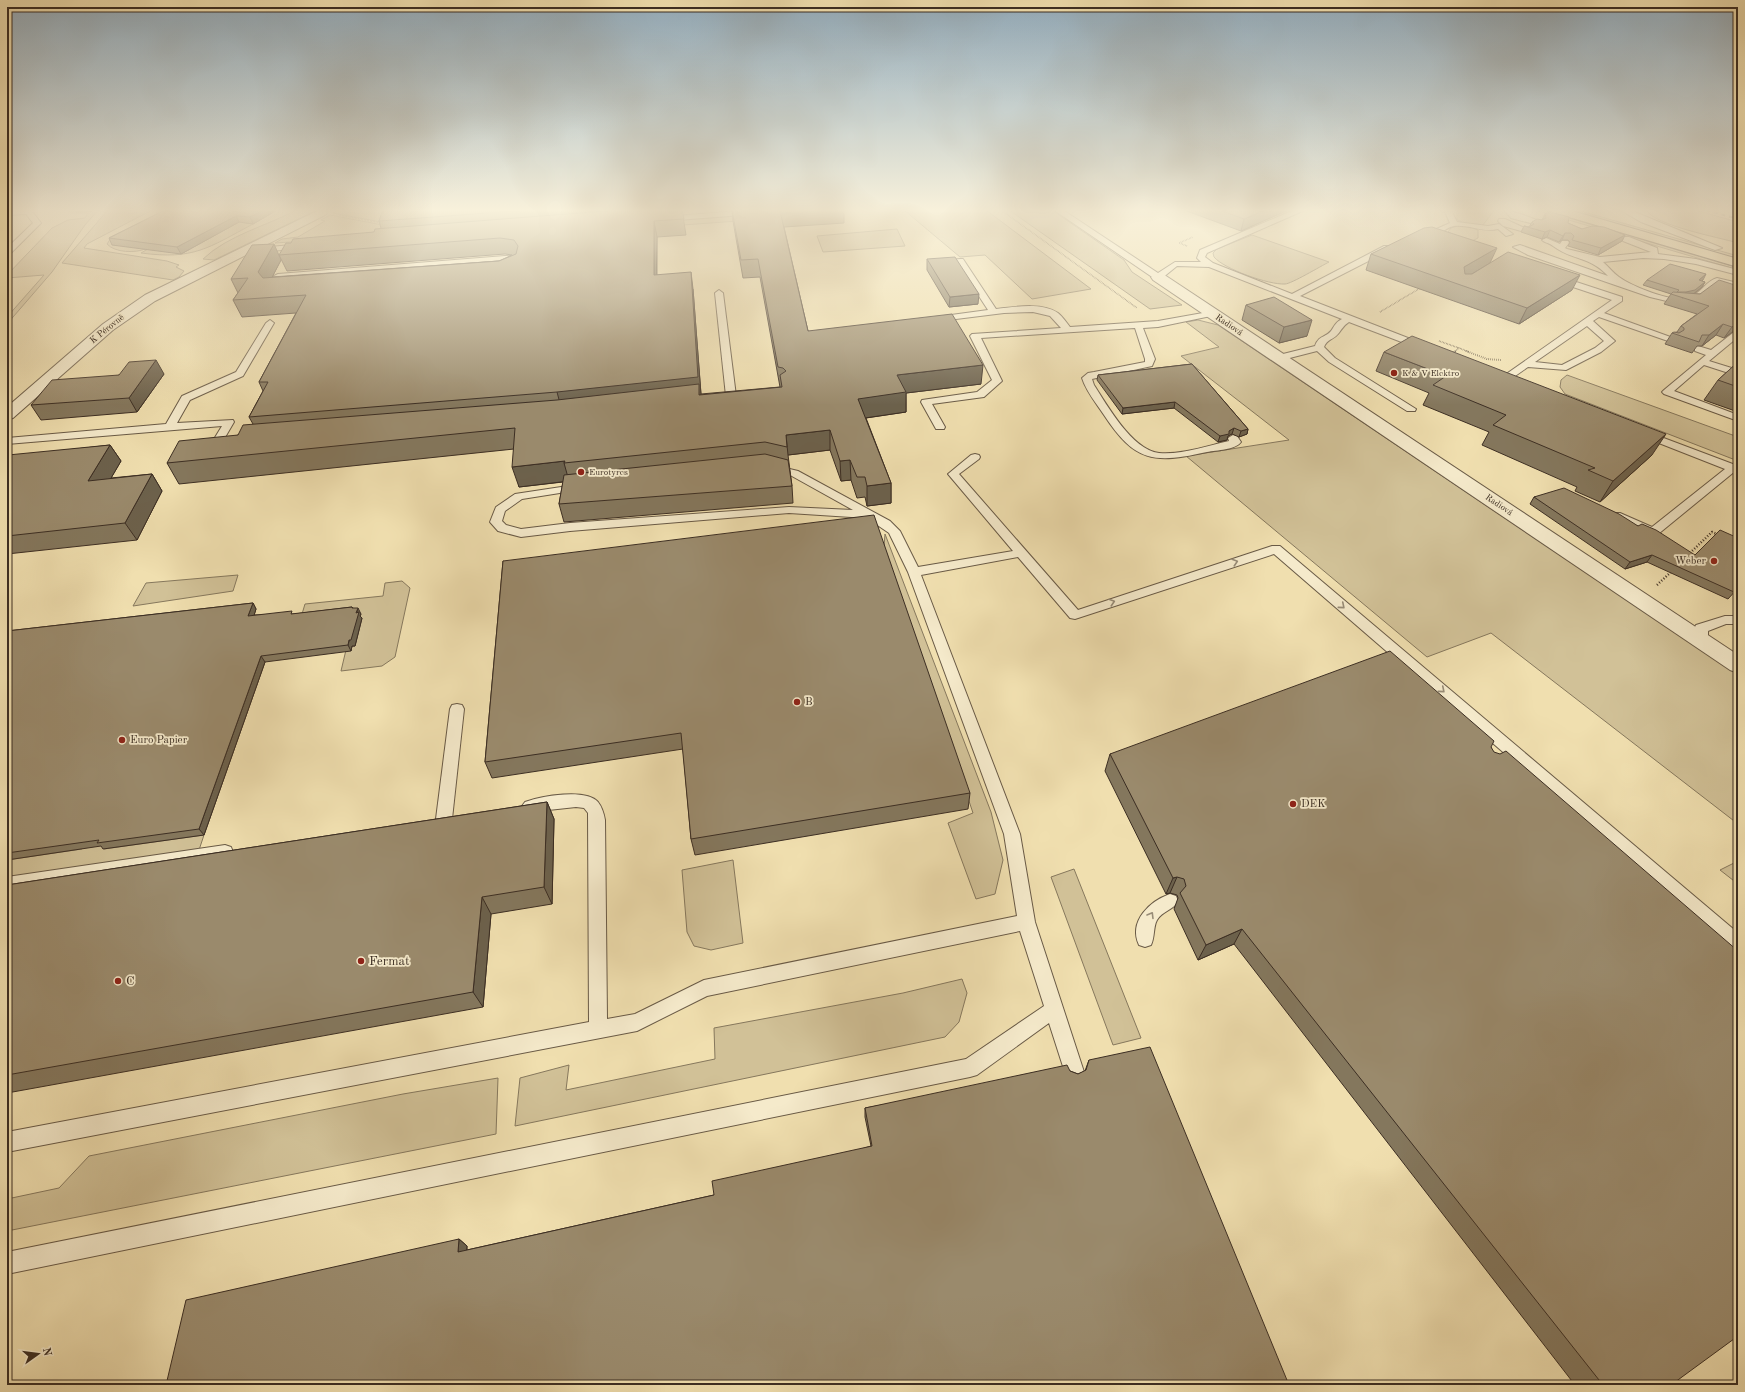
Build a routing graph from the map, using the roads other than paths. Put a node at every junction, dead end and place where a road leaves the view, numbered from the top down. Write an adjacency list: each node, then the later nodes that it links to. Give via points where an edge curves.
1 (197, 275): 44 (street, K Pérovně, via 150,298 127,313)
2 (291, 275): 13 (lane)
3 (492, 275): 13 (lane, via 274,292 271,290)
4 (969, 275): 22 (lane)
5 (1155, 275): 14 (lane)
6 (1161, 275): 14 (lane)
7 (1237, 275): 21 (lane)
8 (1334, 275): 21 (lane)
9 (1597, 275): 18 (lane)
10 (1611, 275): 18 (lane)
11 (1613, 275): 17 (lane, via 1621,280 1677,297 1685,296 1698,287)
12 (1714, 275): 16 (lane)
13 (278, 276)
14 (1158, 277): 23 (street, Radiová)
15 (1552, 278): 24 (lane, via 1619,299)
16 (1727, 282): 17 (lane, via 1719,281); 19 (lane)
17 (1713, 284): 18 (lane, via 1691,301 1685,302)
18 (1627, 285)
19 (1738, 286)
20 (718, 293): 42 (lane)
21 (1294, 296): 26 (lane)
22 (994, 313): 25 (lane); 30 (lane, via 1042,310 1052,314)
23 (1211, 313): 29 (lane, via 1158,324); 37 (street, Radiová)
24 (1597, 314): 27 (lane); 32 (lane)
25 (952, 318)
26 (1349, 318): 33 (lane, via 1338,325 1334,333 1322,340); 36 (lane)
27 (1587, 322): 39 (lane); 39 (lane, via 1610,341 1563,368)
28 (270, 324): 46 (lane, via 240,374 186,398)
29 (1138, 325): 30 (lane); 49 (lane, via 1150,359 1148,364 1132,370 1094,374 1087,378 1089,385 1131,443 1143,452 1158,456 1232,444 1236,442)
30 (1068, 330): 47 (lane, via 975,336 997,381 980,395 926,402)
31 (1738, 332): 35 (lane)
32 (1671, 339)
33 (1319, 348): 37 (lane); 43 (lane, via 1332,360)
34 (1698, 349): 35 (lane)
35 (1713, 354): 38 (lane)
36 (1448, 356)
37 (1278, 358): 61 (street, Radiová)
38 (1704, 362): 40 (lane); 45 (lane, via 1667,392)
39 (1526, 364): 41 (lane, via 1501,377)
40 (1738, 373)
41 (1519, 384)
42 (731, 396)
43 (1411, 409)
44 (7, 415)
45 (1738, 418)
46 (170, 426): 50 (lane); 51 (lane, via 229,422 216,444)
47 (940, 427)
48 (1637, 431): 54 (lane)
49 (1233, 438)
50 (7, 441)
51 (232, 443)
52 (975, 457): 58 (lane, via 953,474)
53 (760, 468): 57 (lane, via 779,468 794,473)
54 (1736, 469): 56 (lane, via 1653,532)
55 (590, 486): 57 (lane, via 519,496 500,509 496,522 502,528 521,533 789,510)
56 (1606, 510)
57 (870, 515): 59 (lane, via 894,531)
58 (1020, 553): 59 (lane); 71 (lane, one-way to 71, via 1075,614 1276,549 1507,754)
59 (914, 572): 69 (lane, via 1012,834)
60 (1738, 620): 61 (lane, via 1725,620 1701,628)
61 (1701, 640): 62 (street, Radiová)
62 (1738, 666)
63 (457, 709): 65 (lane)
64 (516, 809): 73 (lane, via 574,801 590,804 595,810)
65 (444, 819)
66 (241, 849): 67 (lane)
67 (7, 884)
68 (1170, 901): 70 (lane, one-way to 68, via 1150,914 1158,906)
69 (1026, 922): 72 (lane); 73 (lane, via 704,988 637,1022)
70 (1145, 938)
71 (1738, 944)
72 (1053, 1010): 74 (lane); 76 (lane, via 970,1068)
73 (598, 1029): 75 (lane)
74 (1074, 1072)
75 (7, 1142)
76 (7, 1263)

